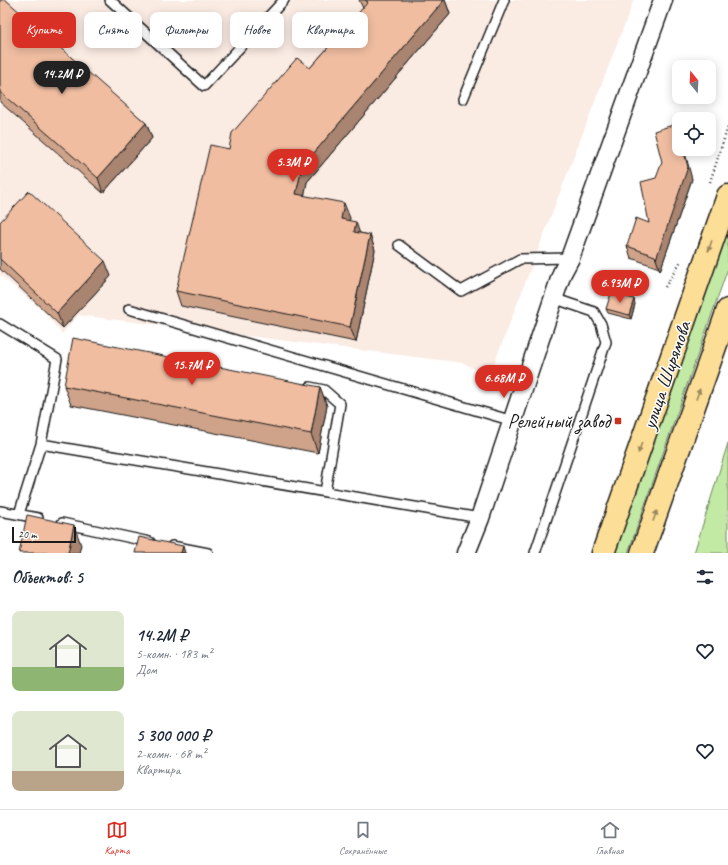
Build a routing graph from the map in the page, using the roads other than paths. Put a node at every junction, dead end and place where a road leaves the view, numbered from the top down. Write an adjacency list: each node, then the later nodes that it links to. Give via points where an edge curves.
1 (110, 0): 2 (lane, via 204,86)
2 (284, 0)
3 (504, 0): 5 (lane)
4 (663, 0): 8 (street)
5 (463, 100)
6 (728, 196): 23 (main road, улица Ширямова, one-way to 23)
7 (399, 245): 8 (lane, via 461,291 520,259)
8 (570, 258): 9 (street)
9 (553, 298): 14 (street); 22 (lane, via 594,312 601,324 606,342)
10 (129, 309): 14 (lane)
11 (728, 310): 24 (main road, улица Ширямова, one-way to 11)
12 (0, 324): 15 (lane, via 57,359)
13 (301, 386): 16 (lane, via 324,390 340,404)
14 (513, 421): 19 (street)
15 (41, 444): 16 (lane); 18 (lane)
16 (326, 492): 19 (lane)
17 (0, 511): 18 (lane)
18 (19, 514): 20 (lane)
19 (480, 518): 21 (street)
20 (208, 553)
21 (466, 553)
22 (535, 553)
23 (603, 553)
24 (642, 553)

